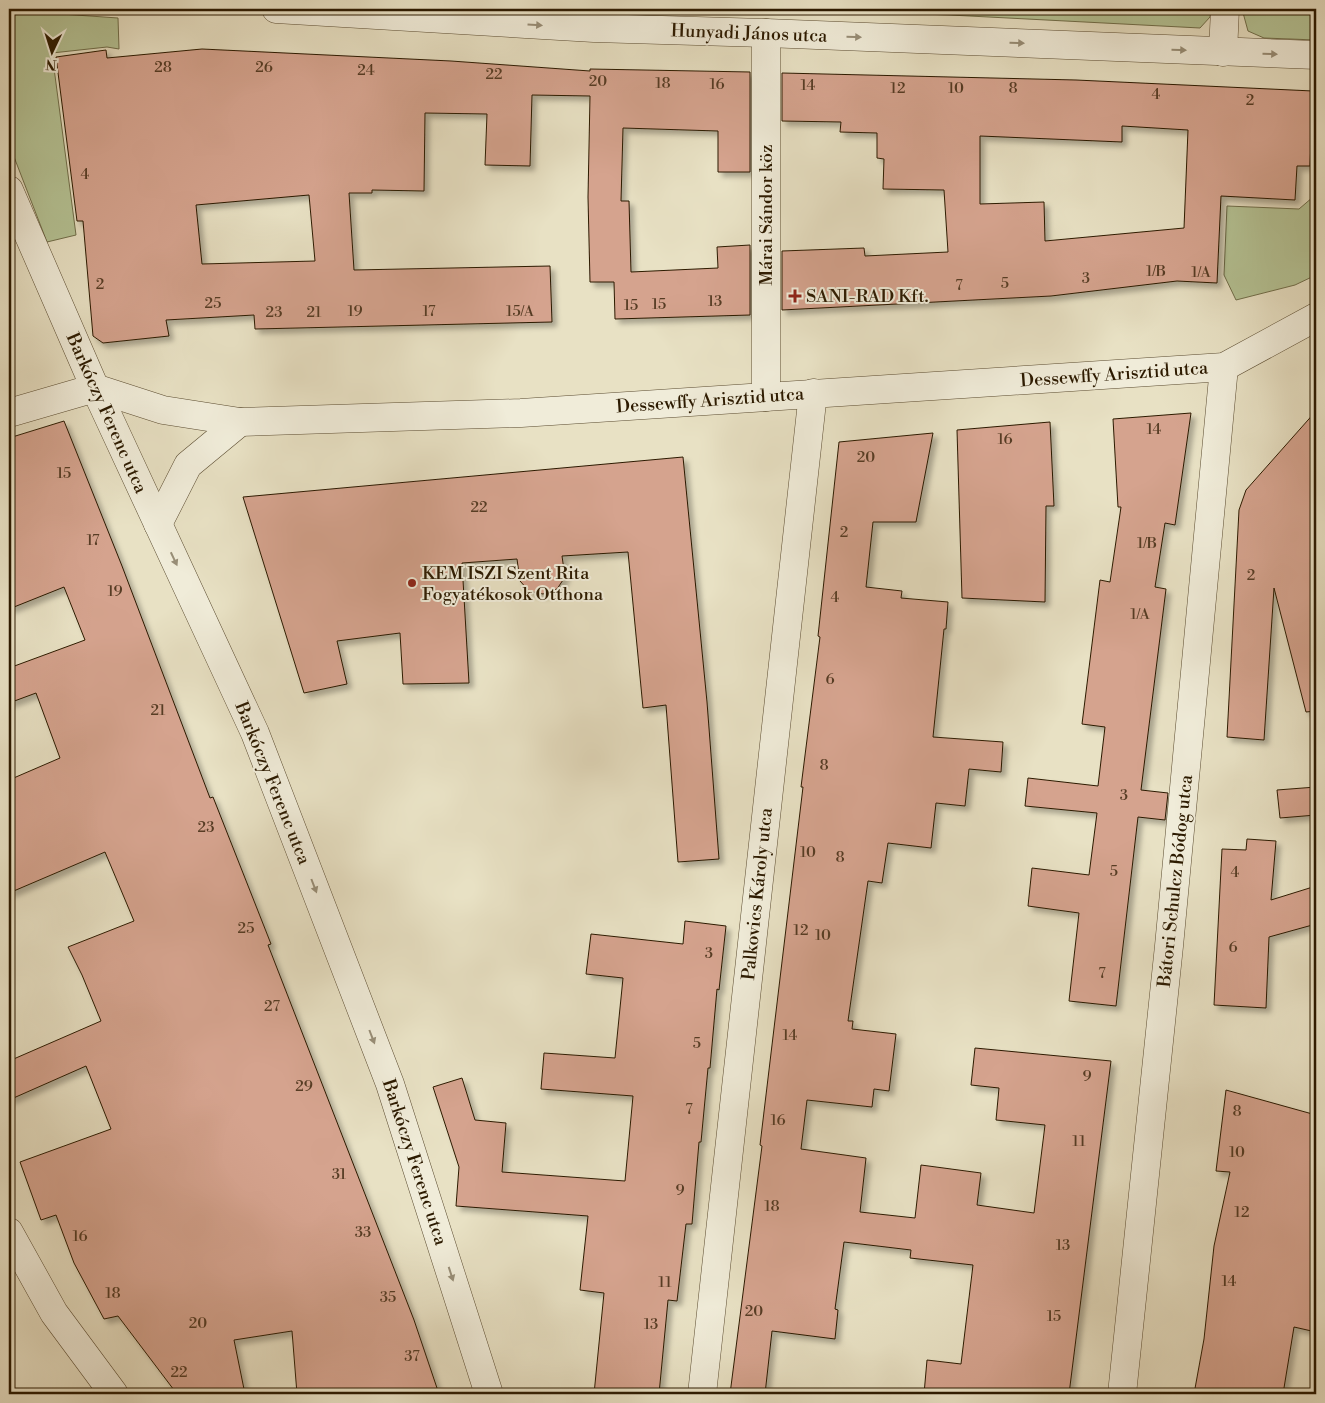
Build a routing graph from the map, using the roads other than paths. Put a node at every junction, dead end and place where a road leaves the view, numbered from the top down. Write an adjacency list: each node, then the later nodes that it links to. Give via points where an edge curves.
1 (276, 9): 3 (street, Hunyadi János utca, one-way to 3, via 594,28)
2 (1225, 9): 4 (street)
3 (766, 33): 4 (street, Hunyadi János utca, one-way to 4); 11 (street, Márai Sándor köz)
4 (1223, 52): 5 (street, Hunyadi János utca, one-way to 5)
5 (1316, 56)
6 (9, 190): 9 (street, Barkóczy Ferenc utca)
7 (1316, 317): 8 (street, Dessewffy Arisztid utca)
8 (1224, 367): 10 (street, Dessewffy Arisztid utca); 19 (street, Bátori Schulcz Bódog utca)
9 (95, 388): 12 (street); 13 (street, Dessewffy Arisztid utca, via 163,410); 14 (street, Barkóczy Ferenc utca)
10 (813, 393): 11 (street, Dessewffy Arisztid utca); 18 (street, Palkovics Károly utca)
11 (766, 397): 13 (street, Dessewffy Arisztid utca, via 522,413)
12 (9, 413)
13 (240, 422): 14 (street, via 188,465)
14 (158, 524): 17 (street, Barkóczy Ferenc utca, one-way to 17, via 255,733 387,1074)
15 (9, 1232): 16 (street, via 54,1313)
16 (114, 1394)
17 (489, 1394)
18 (702, 1394)
19 (1122, 1394)

